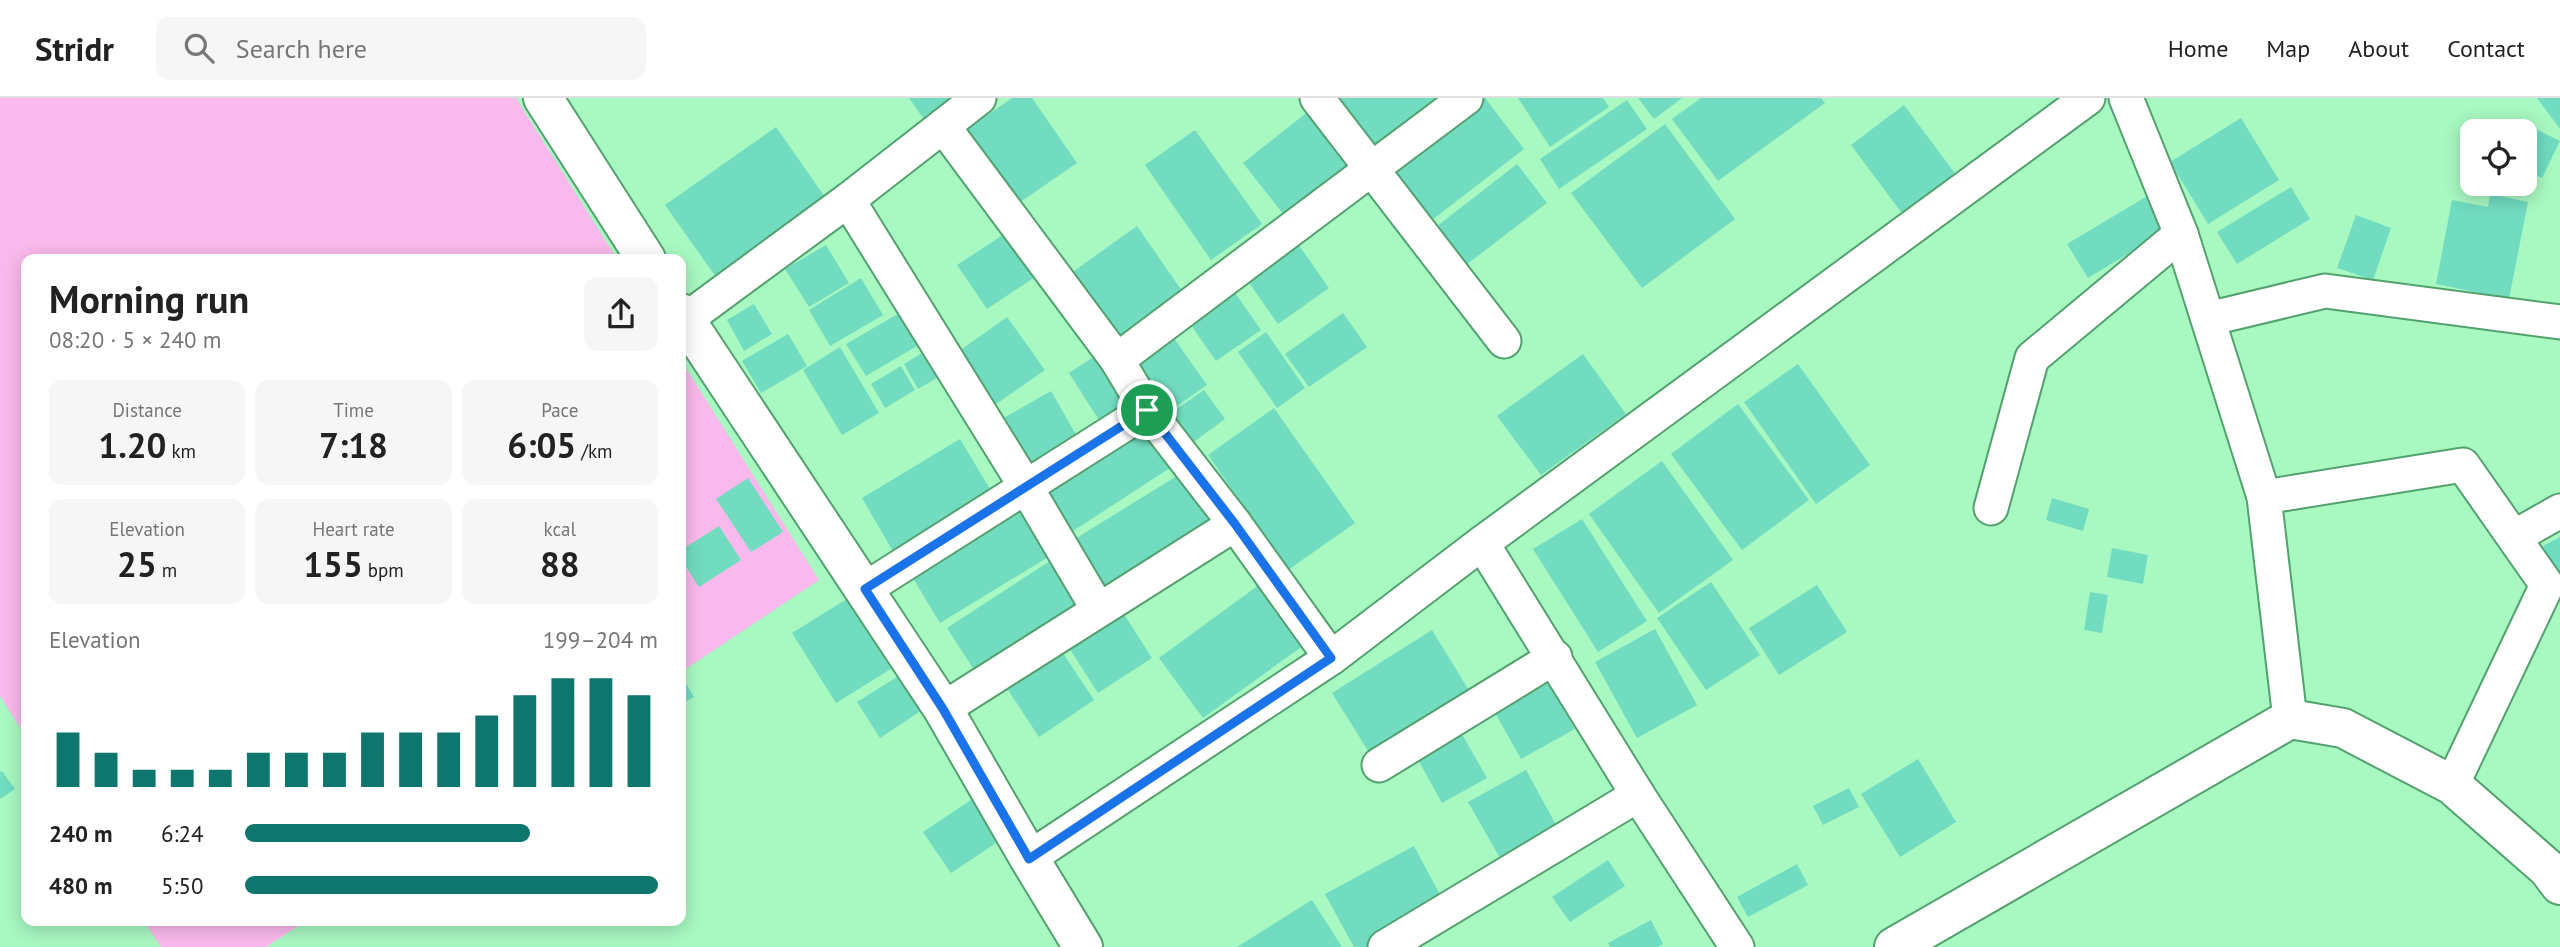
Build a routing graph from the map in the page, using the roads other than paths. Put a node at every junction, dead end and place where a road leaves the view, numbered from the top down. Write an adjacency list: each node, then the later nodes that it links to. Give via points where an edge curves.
1 (543, 98): 11 (street)
2 (979, 98): 7 (street)
3 (1317, 98): 8 (street)
4 (1466, 98): 8 (street)
5 (2088, 98): 25 (street)
6 (2126, 98): 10 (street)
7 (943, 126): 9 (street); 17 (street)
8 (1372, 170): 16 (street); 17 (street)
9 (848, 200): 12 (street); 19 (street)
10 (2181, 234): 13 (street); 21 (street, via 2032,358)
11 (643, 254)
12 (686, 315)
13 (2208, 318): 15 (street, via 2325,291); 20 (street)
14 (686, 321): 26 (street)
15 (2560, 323)
16 (1504, 341)
17 (1116, 360): 18 (street)
18 (1147, 410): 19 (street); 23 (street)
19 (1026, 487): 26 (street); 27 (street)
20 (2264, 497): 24 (street, via 2463,465); 31 (street)
21 (1991, 508)
22 (2560, 511): 24 (street)
23 (1235, 524): 27 (street); 29 (street)
24 (2514, 537): 33 (street, via 2547,585)
25 (1482, 543): 28 (street); 29 (street)
26 (865, 589): 30 (street)
27 (1098, 609): 30 (street)
28 (1555, 657): 32 (street); 34 (street)
29 (1331, 658): 35 (street)
30 (943, 709): 35 (street)
31 (2290, 719): 33 (street, via 2343,728); 40 (street)
32 (1379, 765)
33 (2452, 785): 36 (street)
34 (1638, 794): 38 (street); 39 (street)
35 (1029, 859): 37 (street)
36 (2556, 871)
37 (1083, 947)
38 (1385, 947)
39 (1737, 947)
40 (1894, 947)

